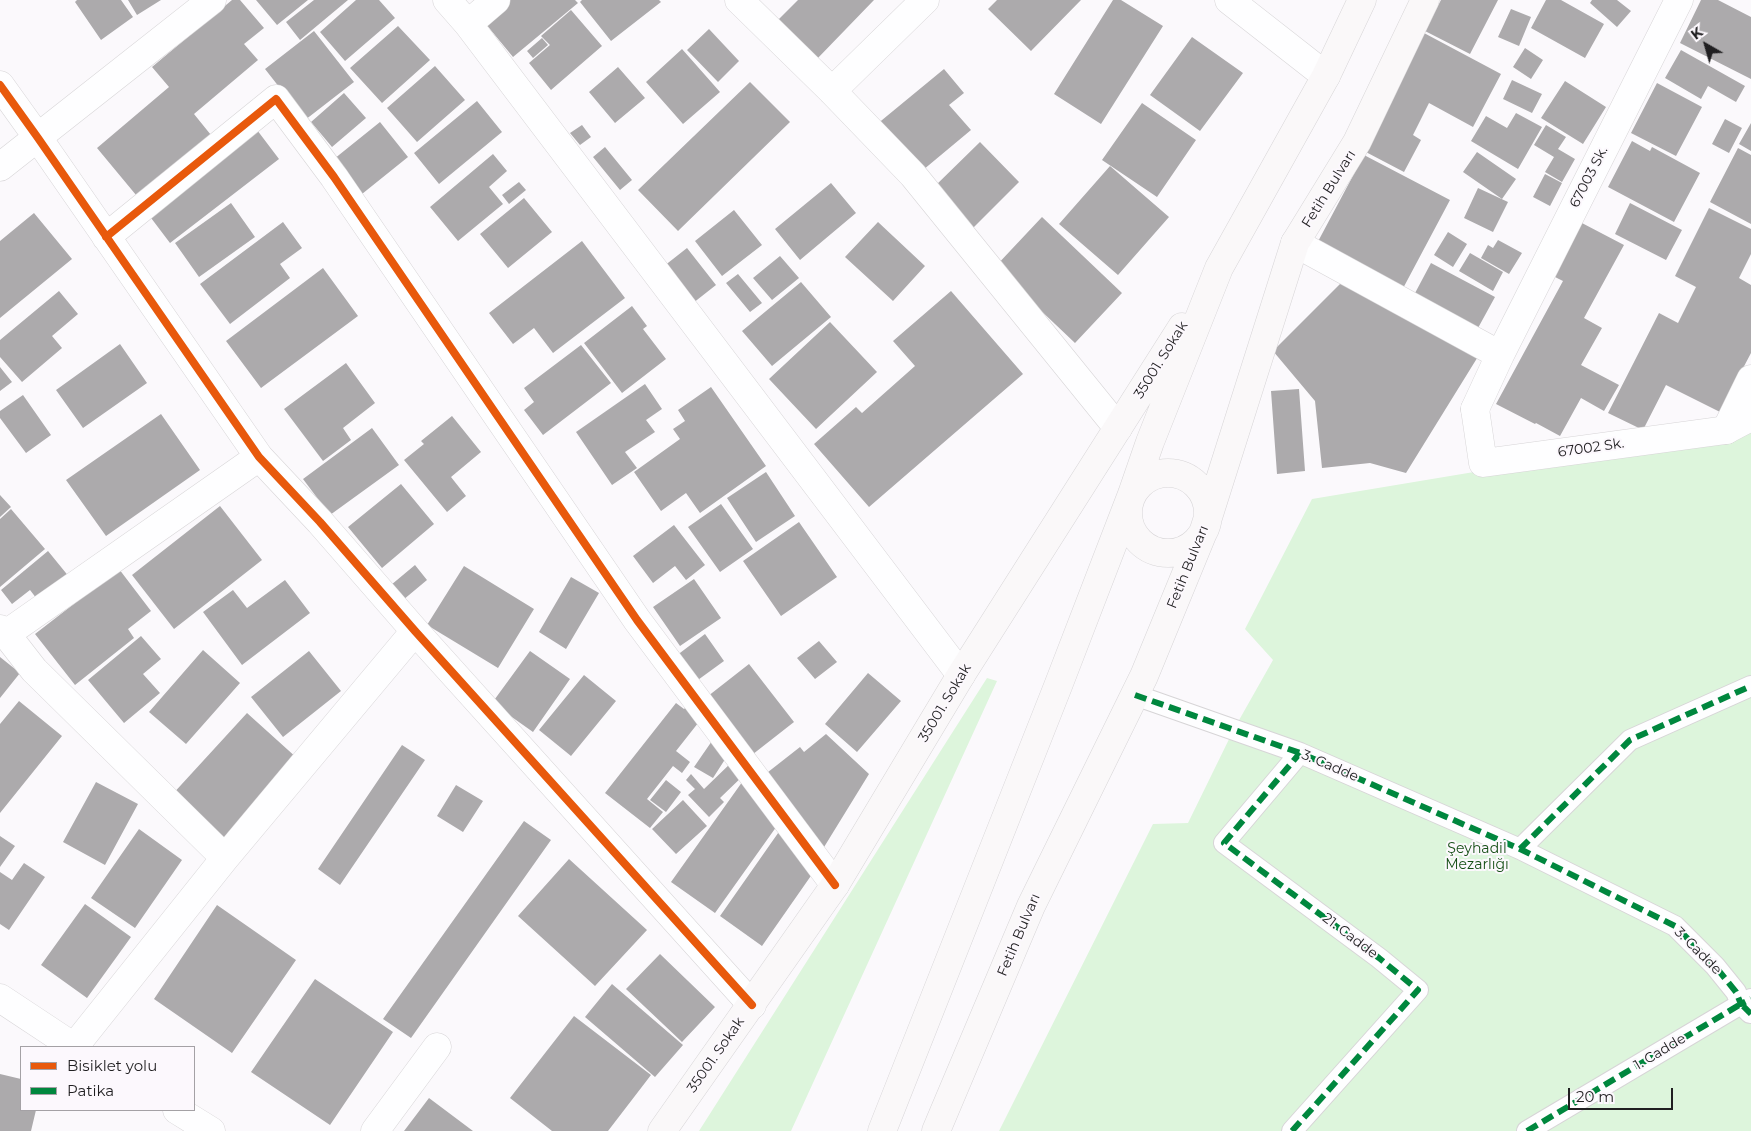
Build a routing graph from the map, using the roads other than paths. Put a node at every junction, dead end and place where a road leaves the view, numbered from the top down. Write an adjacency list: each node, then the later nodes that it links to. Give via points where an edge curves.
1 (212, 0): 14 (street)
2 (447, 0): 10 (street)
3 (496, 0): 10 (street)
4 (739, 0): 13 (street)
5 (925, 0): 13 (street)
6 (1229, 0): 11 (street)
7 (1362, 0): 11 (main road)
8 (1425, 0): 17 (main road, Fetih Bulvarı, via 1358,142)
9 (1679, 0): 19 (street, 67003 Sk.)
10 (468, 24): 30 (street)
11 (1326, 76): 18 (main road)
12 (0, 86): 14 (street)
13 (832, 91): 23 (street, via 913,175)
14 (38, 138): 15 (street); 16 (street)
15 (0, 167)
16 (106, 237): 25 (street); 36 (street, via 276,99 340,186 638,620)
17 (1295, 243): 19 (street); 27 (main road, Fetih Bulvarı)
18 (1219, 268): 23 (main road, 35001. Sokak); 26 (main road)
19 (1500, 355): 21 (street, 67003 Sk.)
20 (1751, 379): 24 (street)
21 (1475, 409): 24 (street, 67002 Sk., via 1483,463)
22 (1751, 417): 24 (street, 67002 Sk.)
23 (1118, 428): 30 (main road, 35001. Sokak)
24 (1726, 430)
25 (259, 457): 28 (street); 29 (street)
26 (1132, 494): 27 (main road, via 1140,483 1159,474 1179,474 1192,480 1207,503); 27 (main road, via 1128,519 1139,542 1150,549 1175,553 1187,548); 47 (main road)
27 (1204, 530): 32 (main road, Fetih Bulvarı)
28 (415, 631): 35 (street); 39 (street)
29 (3, 632): 35 (street, via 34,670)
30 (962, 675): 36 (main road, 35001. Sokak)
31 (1751, 686): 34 (street, via 1630,740)
32 (1135, 694): 33 (street, 3. Cadde); 48 (main road, Fetih Bulvarı, via 1031,906)
33 (1300, 752): 34 (street, 3. Cadde); 49 (street, 21. Cadde, via 1224,843 1418,990)
34 (1520, 849): 38 (street, 3. Cadde, via 1675,926)
35 (226, 858): 41 (street)
36 (835, 885): 39 (main road, 35001. Sokak)
37 (0, 998): 40 (street)
38 (1745, 1002): 50 (street, 1. Cadde)
39 (752, 1005): 46 (main road, 35001. Sokak)
40 (72, 1046)
41 (75, 1046)
42 (437, 1047): 45 (street)
43 (179, 1111): 44 (street)
44 (211, 1131)
45 (375, 1131)
46 (662, 1131)
47 (882, 1131)
48 (936, 1131)
49 (1292, 1131)
50 (1527, 1131)

